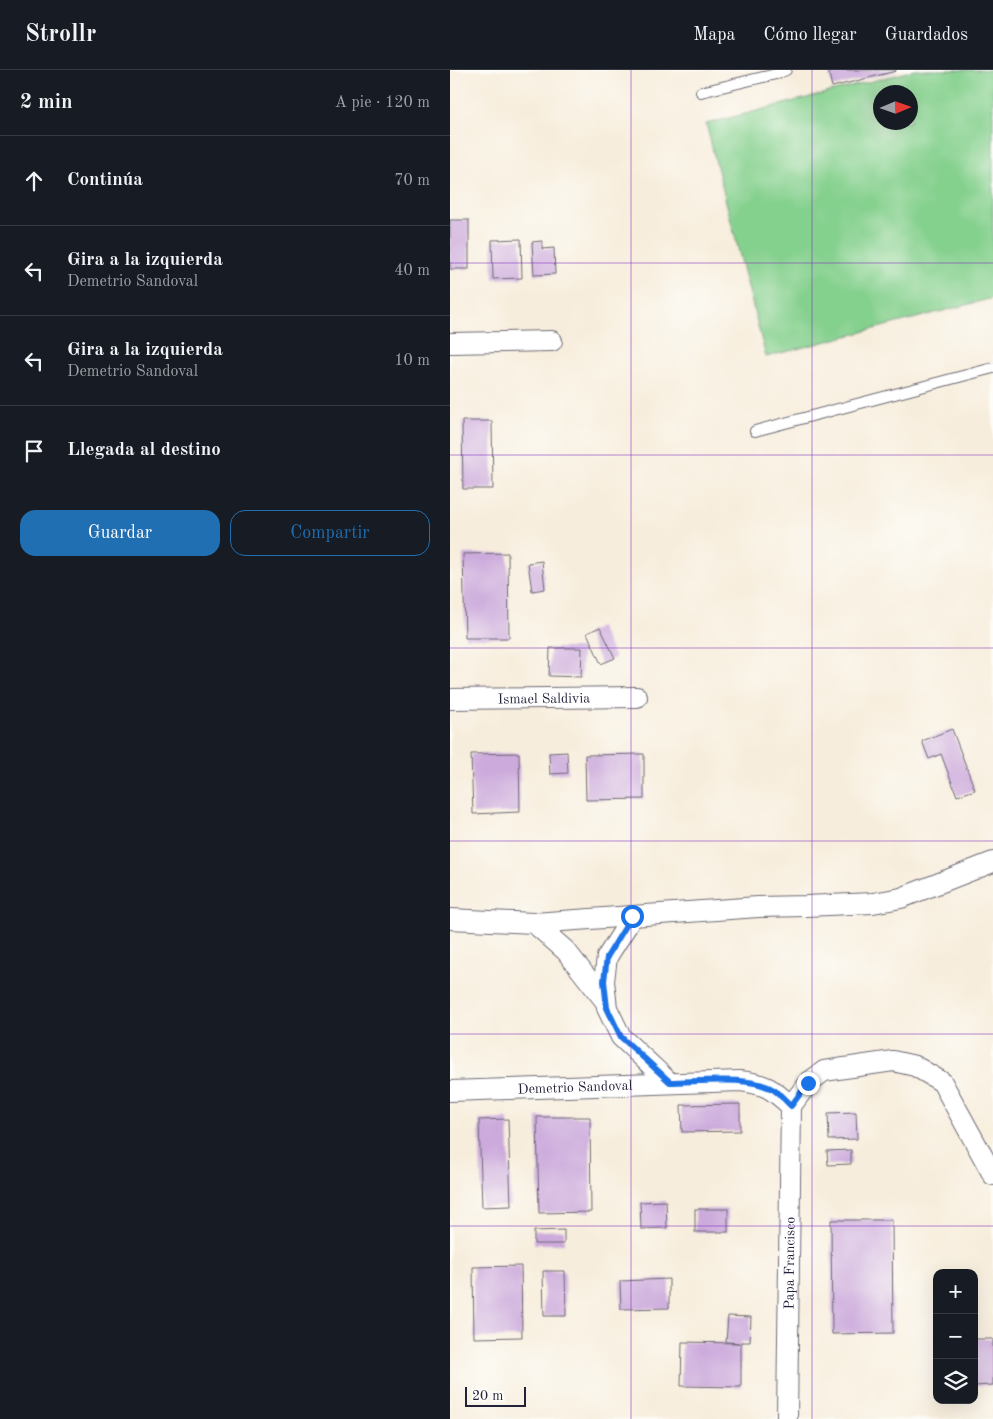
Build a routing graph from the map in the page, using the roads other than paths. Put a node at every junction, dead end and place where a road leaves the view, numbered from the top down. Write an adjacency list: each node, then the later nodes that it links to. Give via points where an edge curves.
1 (786, 70): 2 (lane)
2 (701, 92)
3 (552, 341): 4 (street)
4 (450, 343)
5 (993, 368): 6 (lane)
6 (755, 430)
7 (637, 697): 8 (street, Ismael Saldivia)
8 (450, 699)
9 (993, 862): 10 (street, via 901,898 873,903)
10 (632, 916): 12 (street); 13 (street, via 607,957)
11 (450, 919): 12 (street)
12 (534, 922): 13 (street, via 566,951)
13 (606, 1002): 14 (street, via 621,1037)
14 (670, 1082): 15 (street, Demetrio Sandoval); 16 (street, Demetrio Sandoval, via 740,1080 758,1083 774,1090)
15 (450, 1091)
16 (791, 1106): 17 (street, via 808,1083 824,1071 893,1061 915,1066 942,1082); 18 (street, Papa Francisco)
17 (993, 1175)
18 (787, 1419)

